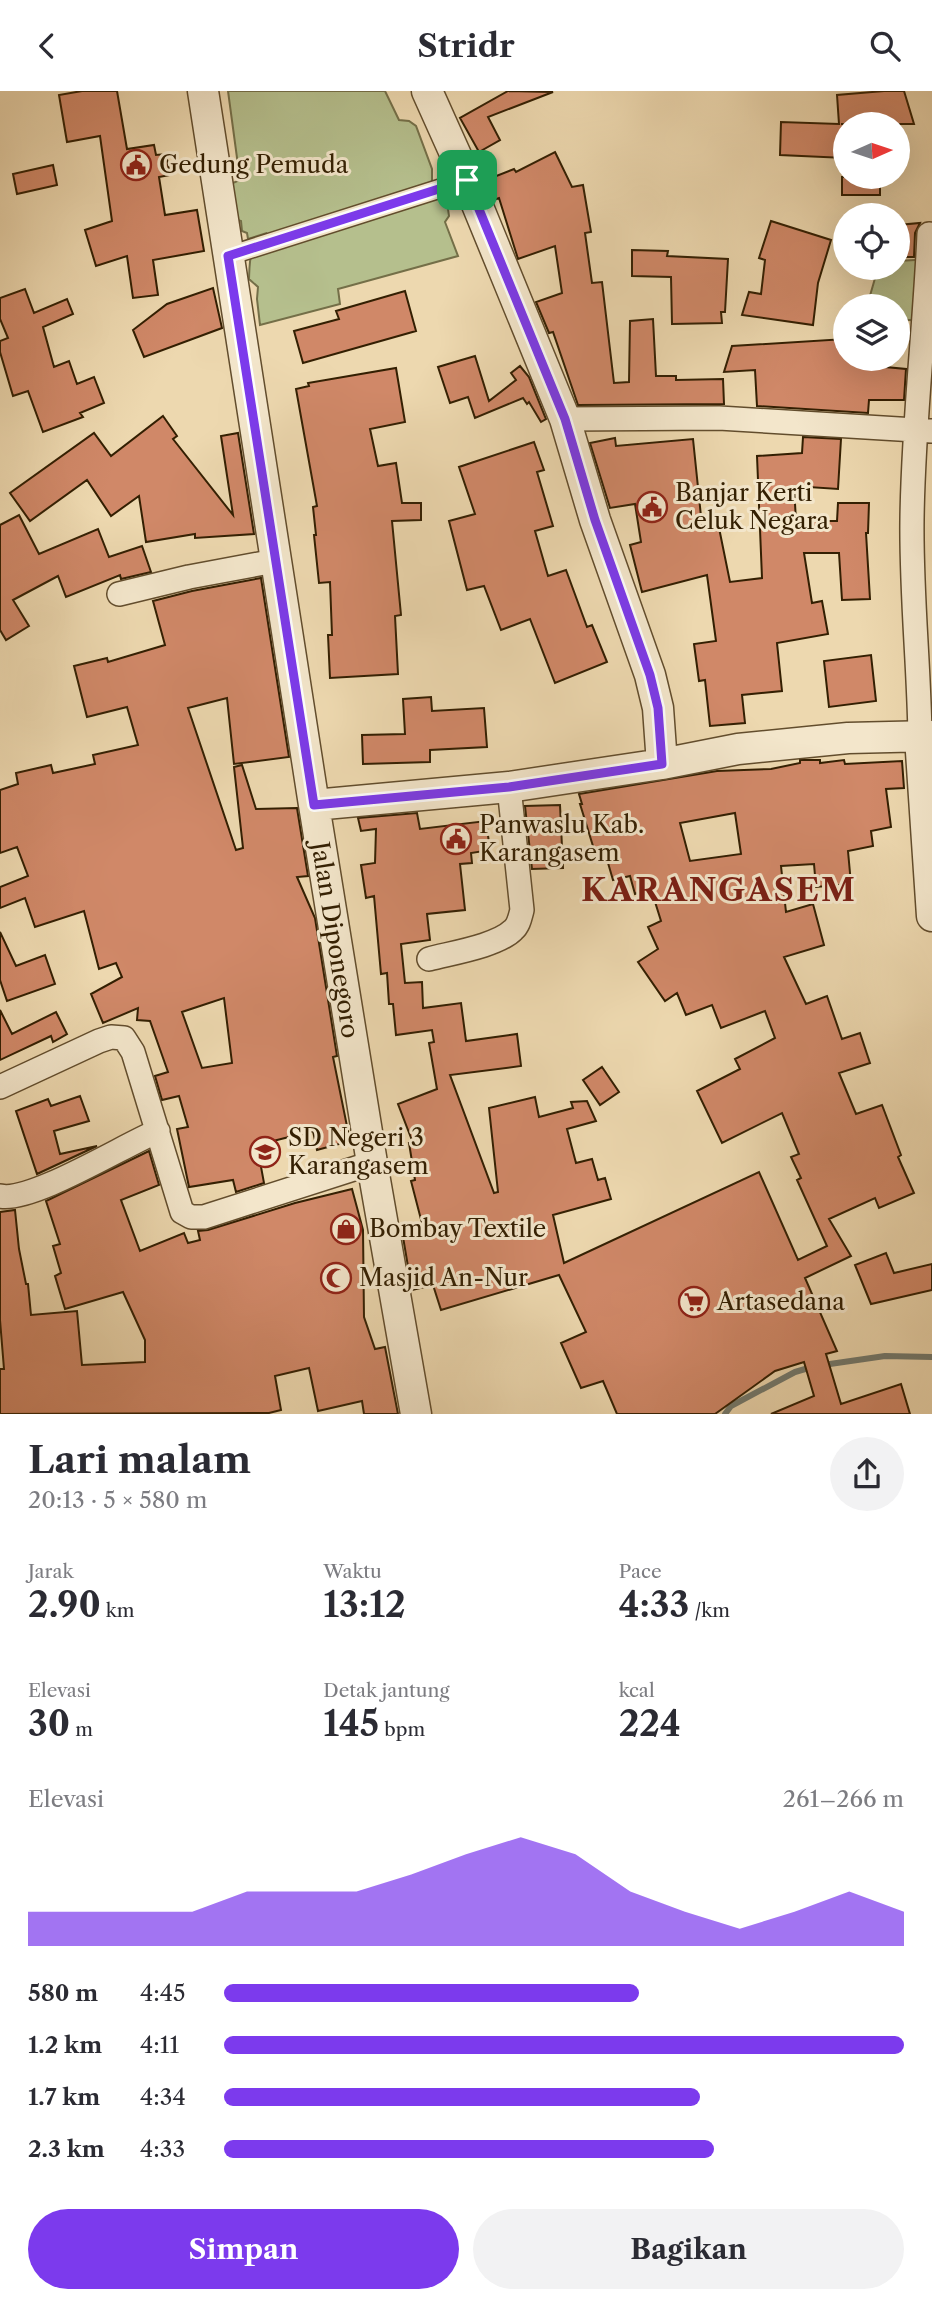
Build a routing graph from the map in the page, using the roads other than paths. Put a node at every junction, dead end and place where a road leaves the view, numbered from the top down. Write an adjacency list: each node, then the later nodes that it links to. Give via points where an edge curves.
1 (203, 91): 5 (street, Jalan Diponegoro)
2 (427, 91): 3 (street)
3 (467, 180): 5 (street); 6 (street)
4 (929, 234): 7 (street)
5 (228, 256): 8 (street, Jalan Diponegoro)
6 (565, 419): 7 (street, via 719,418); 11 (street, via 650,675 658,708)
7 (923, 431): 10 (street, via 912,581)
8 (275, 561): 9 (street); 13 (street, Jalan Diponegoro)
9 (119, 594)
10 (926, 737): 11 (street, via 848,738 738,748); 14 (street)
11 (662, 764): 12 (street)
12 (509, 787): 13 (street); 15 (street, via 522,910 519,921 500,938)
13 (314, 805): 18 (street, Jalan Diponegoro)
14 (932, 916)
15 (429, 959)
16 (0, 1087): 17 (street, via 99,1041 119,1037 133,1052)
17 (158, 1131): 18 (street, via 182,1212 196,1218); 19 (street, via 45,1186)
18 (372, 1163): 20 (street, Jalan Diponegoro)
19 (0, 1196)
20 (416, 1414)

